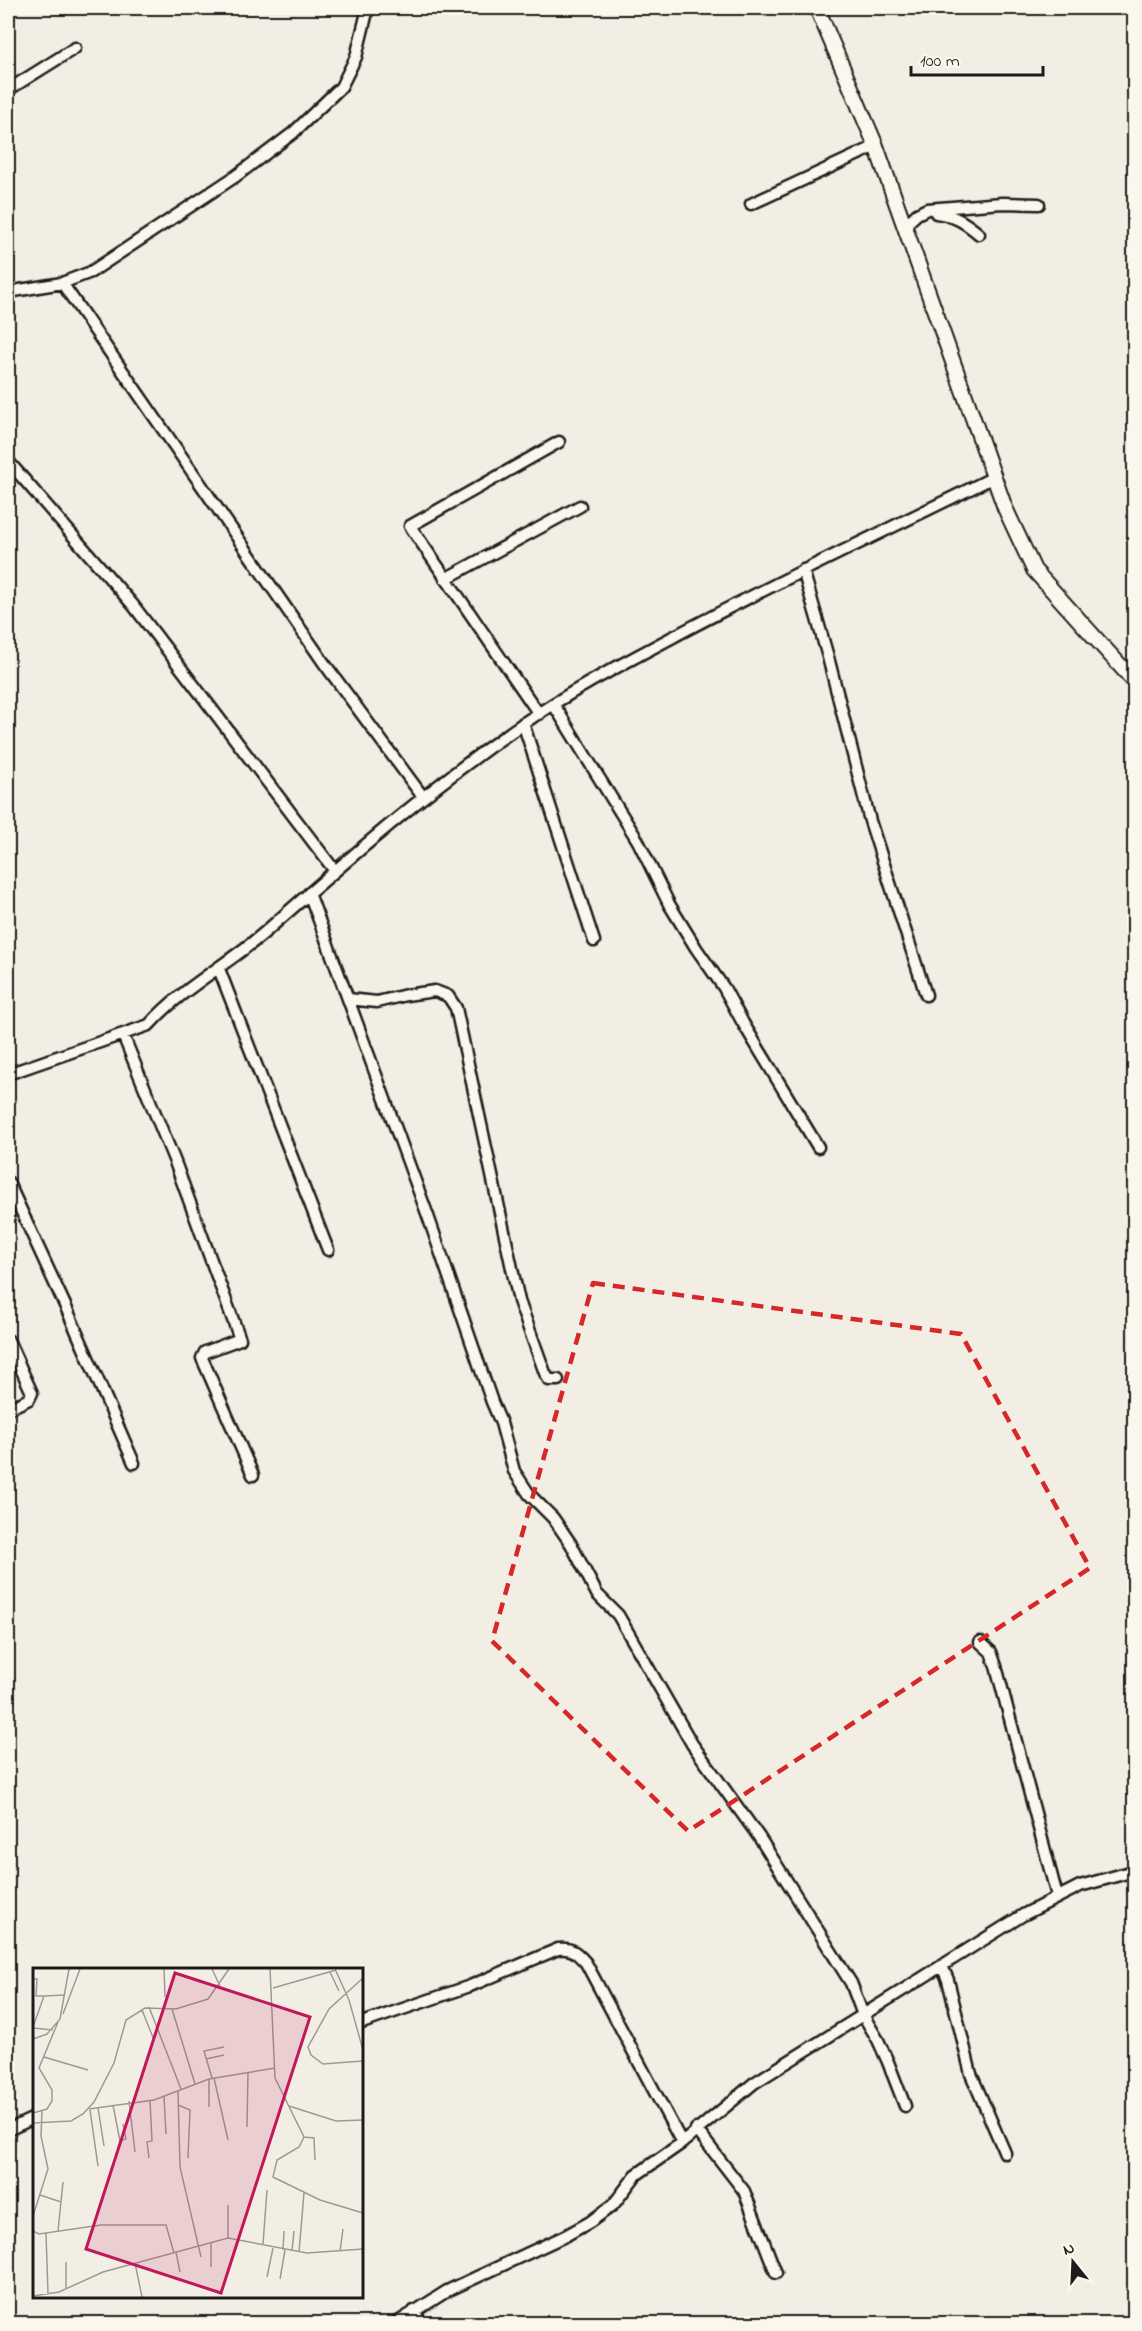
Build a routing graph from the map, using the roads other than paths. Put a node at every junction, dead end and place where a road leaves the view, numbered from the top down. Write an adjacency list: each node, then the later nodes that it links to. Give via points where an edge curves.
1 (368, 8): 11 (street, via 356,57 341,87 314,115 236,176 128,249)
2 (817, 8): 5 (street)
3 (75, 48): 4 (street)
4 (8, 90)
5 (876, 146): 6 (street); 9 (street)
6 (751, 204)
7 (1039, 204): 8 (street, via 992,204)
8 (917, 214): 9 (street); 10 (street, via 951,216)
9 (906, 225): 15 (street)
10 (979, 234)
11 (62, 284): 12 (street); 23 (street, via 324,663)
12 (8, 292)
13 (559, 442): 18 (street, via 411,526)
14 (8, 461): 24 (street, via 133,605)
15 (994, 477): 17 (street); 19 (street, via 1034,570)
16 (580, 506): 18 (street)
17 (803, 570): 20 (street, via 617,666); 28 (street, via 870,821)
18 (445, 579): 21 (street)
19 (1134, 681)
20 (554, 705): 21 (street); 32 (street, via 638,841 669,904)
21 (539, 714): 22 (street)
22 (523, 723): 23 (street); 26 (street)
23 (423, 797): 24 (street)
24 (335, 871): 25 (street)
25 (309, 893): 27 (street); 29 (street)
26 (594, 941)
27 (219, 969): 30 (street, via 164,1009 149,1025); 34 (street)
28 (926, 995)
29 (348, 999): 36 (street, via 376,1002 435,991 448,996 456,1008 519,1301 545,1373 549,1380); 44 (street, via 501,1423 514,1471 571,1544 597,1594 618,1615 692,1744 759,1837 851,1983)
30 (123, 1035): 31 (street); 39 (street, via 240,1339 205,1352 202,1358)
31 (8, 1074)
32 (818, 1147)
33 (8, 1182): 38 (street)
34 (328, 1250)
35 (8, 1340): 37 (street, via 32,1393 29,1399)
36 (558, 1380)
37 (8, 1409)
38 (134, 1463)
39 (253, 1475)
40 (980, 1642): 42 (street, via 991,1652 996,1666)
41 (1134, 1871): 42 (street)
42 (1058, 1896): 43 (street)
43 (942, 1966): 44 (street); 51 (street, via 971,2074)
44 (863, 2015): 46 (street, via 879,2040); 48 (street, via 754,2083)
45 (363, 2023): 50 (street, via 470,1986 558,1950 576,1951)
46 (904, 2106)
47 (33, 2118): 49 (street)
48 (696, 2129): 50 (street); 52 (street, via 744,2191)
49 (8, 2130)
50 (682, 2143): 53 (street, via 636,2175 613,2205 590,2222)
51 (1005, 2153)
52 (776, 2273)
53 (414, 2311): 54 (street); 55 (street)
54 (395, 2324)
55 (422, 2324)

